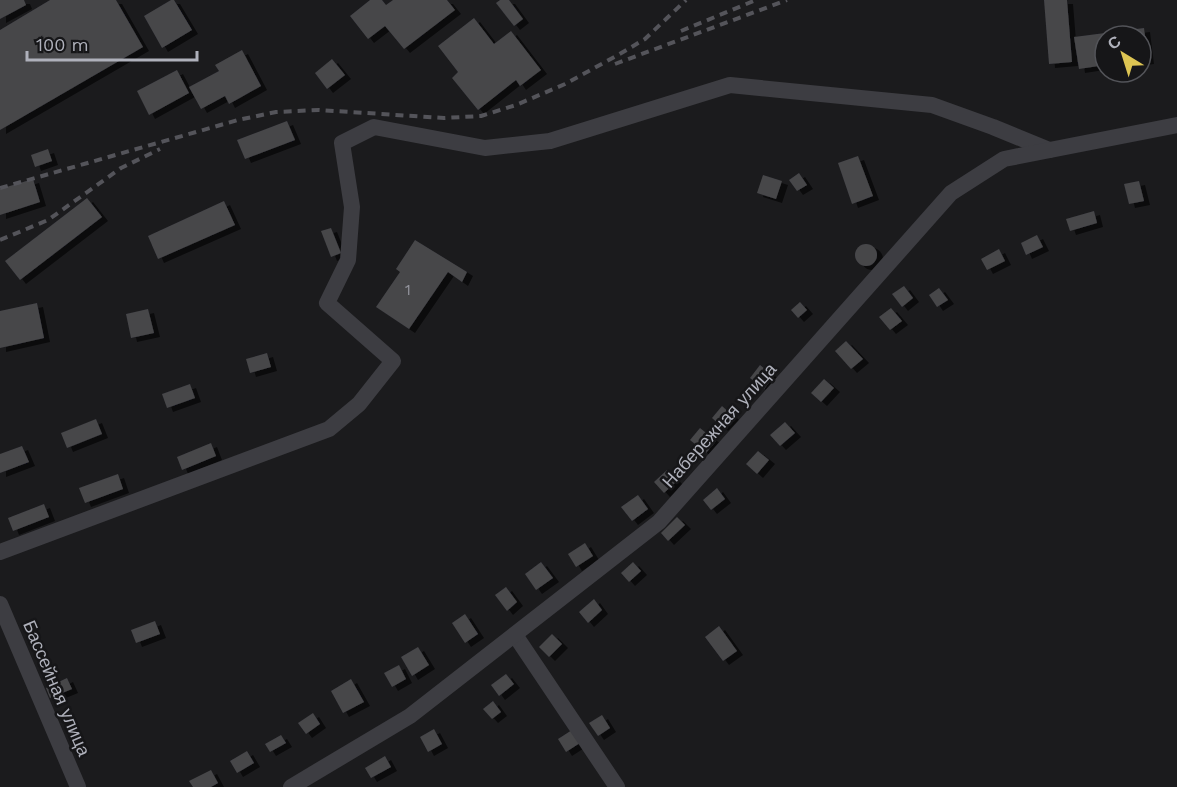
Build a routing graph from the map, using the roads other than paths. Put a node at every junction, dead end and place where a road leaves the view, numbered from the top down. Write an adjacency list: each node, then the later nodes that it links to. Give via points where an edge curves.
1 (1177, 125): 2 (street, Набережная улица)
2 (1049, 150): 3 (street, via 932,105 730,85 550,141 485,148 374,127 342,143 352,207 348,260 327,303 393,361 359,404 329,429); 5 (street, Набережная улица, via 1004,159 951,193 659,522)
3 (0, 552)
4 (0, 604): 6 (street, Бассейная улица)
5 (515, 635): 7 (street, Набережная улица, via 410,716); 8 (street)
6 (78, 787)
7 (291, 787)
8 (617, 787)

